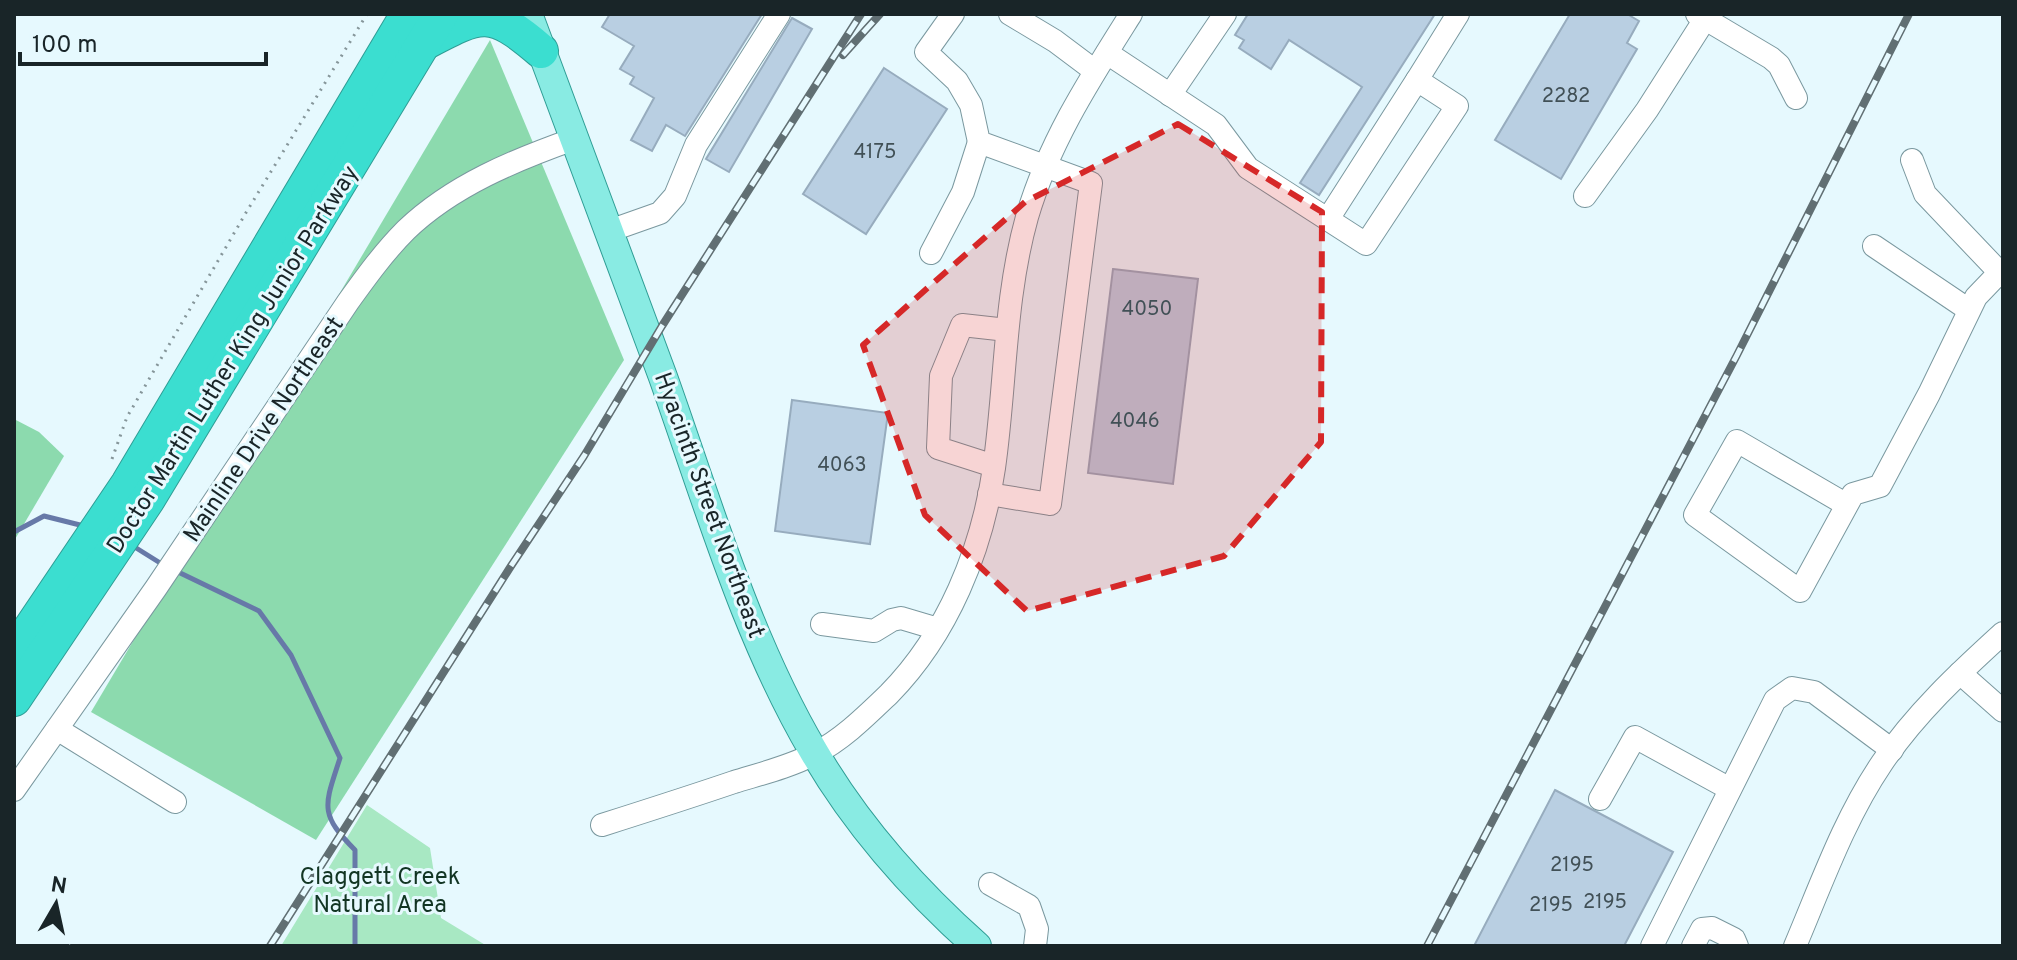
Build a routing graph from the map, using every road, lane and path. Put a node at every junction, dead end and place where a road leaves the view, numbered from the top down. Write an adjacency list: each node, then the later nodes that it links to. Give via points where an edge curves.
1 (367, 14): 30 (path, Doctor Martin Luther King Junior Parkway, via 127,417)
2 (441, 14): 11 (highway, Doctor Martin Luther King Junior Parkway)
3 (528, 14): 12 (main road, Hyacinth Street Northeast)
4 (779, 14): 23 (street, via 696,145 675,196 660,213)
5 (953, 14): 18 (street, via 926,52 957,81 971,105)
6 (1010, 14): 13 (street)
7 (1131, 14): 13 (street)
8 (1225, 14): 15 (street)
9 (1458, 14): 14 (street)
10 (1701, 16): 16 (street, via 1771,58); 21 (street, via 1647,110)
11 (416, 29): 12 (highway, via 492,20 513,27); 30 (highway, Doctor Martin Luther King Junior Parkway)
12 (541, 51): 17 (main road, Hyacinth Street Northeast)
13 (1101, 62): 15 (street); 20 (street)
14 (1417, 80): 22 (street); 22 (street, via 1457,106 1366,244)
15 (1170, 95): 22 (street, via 1216,125 1248,168)
16 (1796, 98)
17 (574, 139): 23 (main road, Hyacinth Street Northeast); 41 (street, Mainline Drive Northeast, via 485,175 440,202 377,262)
18 (979, 142): 20 (street); 25 (street, via 963,192)
19 (1912, 160): 26 (street, via 1925,194)
20 (1044, 168): 28 (street, via 1027,217); 31 (street, via 1091,183 1050,504)
21 (1585, 196)
22 (1328, 219)
23 (609, 231): 43 (main road, Hyacinth Street Northeast, via 743,600 787,704)
24 (1874, 246): 27 (street)
25 (931, 253)
26 (2001, 274): 27 (street)
27 (1969, 310): 32 (street, via 1880,486 1853,494)
28 (1007, 330): 29 (street); 29 (street, via 962,325 941,376 938,448)
29 (994, 466): 31 (street)
30 (129, 482): 33 (highway, Doctor Martin Luther King Junior Parkway)
31 (989, 494): 35 (street, via 963,583)
32 (1847, 505): 32 (street, via 1800,591 1695,515 1737,441)
33 (79, 582): 37 (highway, Doctor Martin Luther King Junior Parkway); 39 (highway, Doctor Martin Luther King Junior Parkway)
34 (822, 624): 35 (street, via 874,631 901,618)
35 (938, 629): 43 (street, via 897,686)
36 (2003, 633): 38 (street)
37 (14, 653)
38 (1960, 673): 40 (street); 42 (street)
39 (14, 699)
40 (2003, 711)
41 (57, 729): 45 (street, Mainline Drive Northeast); 47 (street)
42 (1892, 750): 44 (street, via 1814,692 1792,688 1775,700); 55 (street, via 1861,799)
43 (815, 754): 48 (street); 50 (main road, Hyacinth Street Northeast, via 878,845)
44 (1730, 789): 46 (street, via 1635,737); 52 (street)
45 (14, 790)
46 (1600, 799)
47 (175, 802)
48 (602, 825)
49 (990, 884): 51 (street, via 1029,906 1037,929)
50 (977, 946)
51 (1035, 946)
52 (1652, 946)
53 (1693, 946): 54 (street, via 1702,929 1712,928)
54 (1737, 946)
55 (1795, 946)

